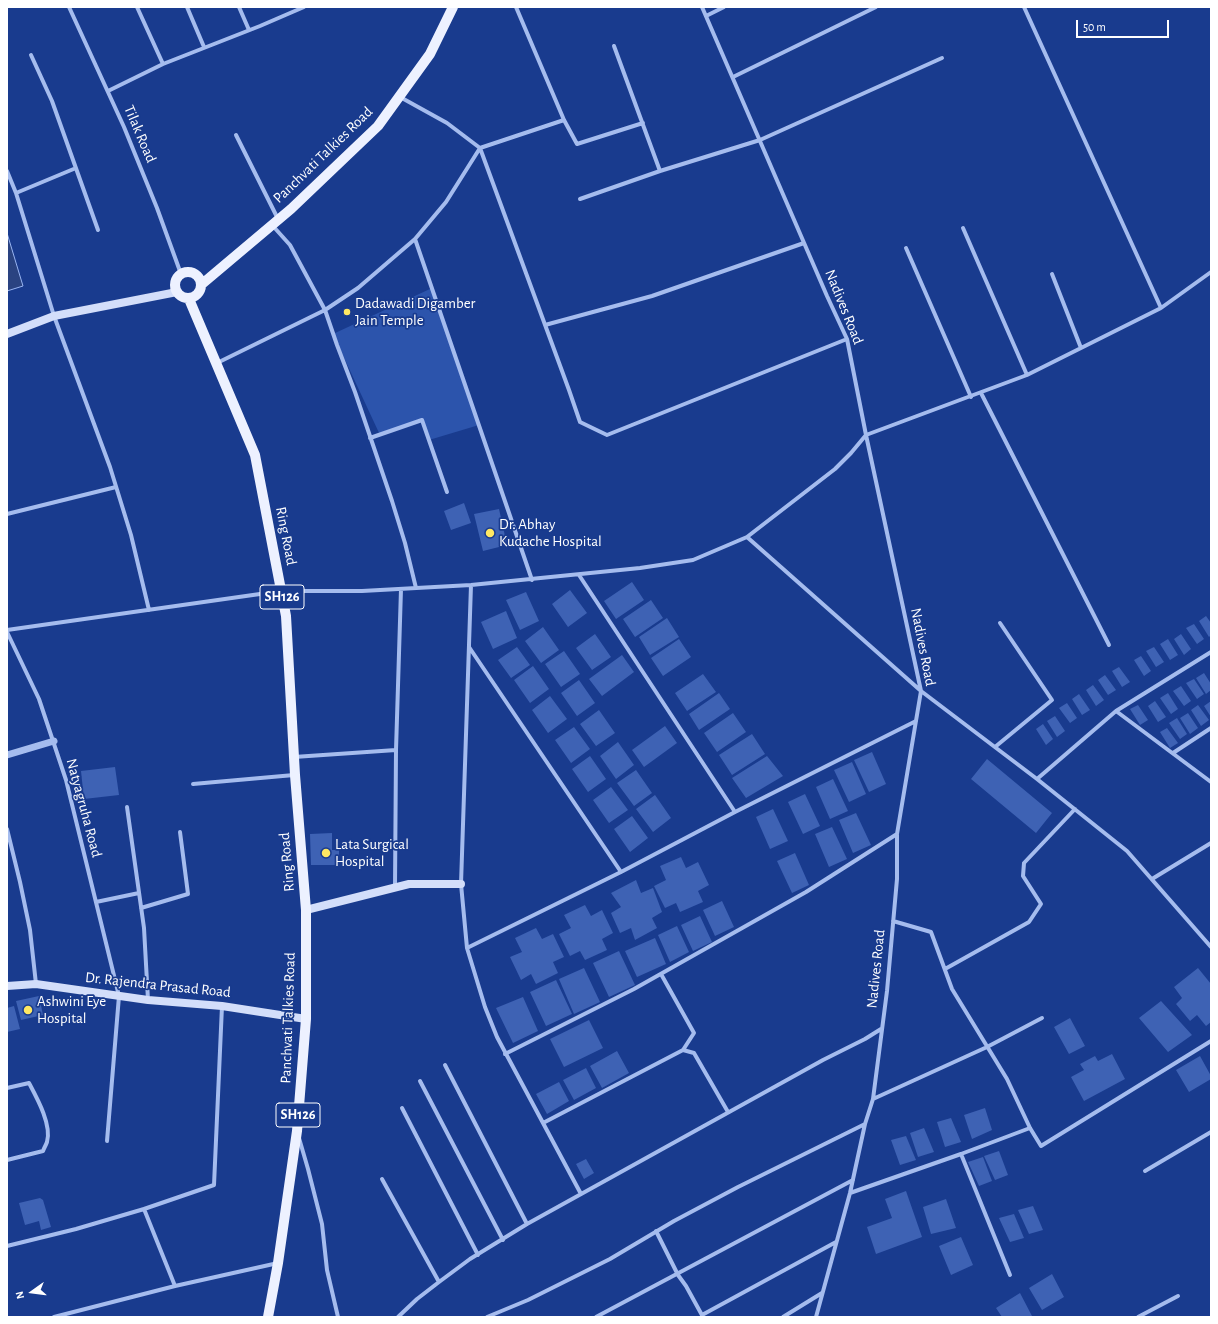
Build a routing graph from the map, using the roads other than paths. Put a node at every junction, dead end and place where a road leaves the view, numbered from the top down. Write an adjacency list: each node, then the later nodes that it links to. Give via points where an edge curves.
1 (69, 7): 22 (street, Tilak Road)
2 (137, 7): 20 (street)
3 (187, 7): 17 (street)
4 (239, 7): 15 (street)
5 (290, 7): 13 (street)
6 (304, 7): 13 (street)
7 (453, 7): 23 (main road, Panchvati Talkies Road, via 430,54)
8 (516, 7): 24 (street)
9 (702, 7): 14 (street, Nadives Road)
10 (724, 7): 14 (street)
11 (876, 7): 21 (street)
12 (1024, 7): 46 (street)
13 (293, 12): 15 (street)
14 (706, 16): 21 (street, Nadives Road)
15 (249, 30): 17 (street)
16 (614, 46): 25 (street)
17 (204, 48): 20 (street)
18 (32, 54): 29 (street)
19 (942, 58): 27 (street)
20 (163, 64): 22 (street)
21 (733, 77): 27 (street, Nadives Road)
22 (108, 91): 41 (street, Tilak Road)
23 (399, 97): 28 (street, via 447,123); 34 (main road, Panchvati Talkies Road, via 378,126)
24 (564, 120): 25 (street, via 577,144); 28 (street)
25 (643, 123): 31 (street)
26 (236, 135): 34 (street)
27 (760, 140): 31 (street); 38 (street, Nadives Road)
28 (480, 148): 37 (street, via 446,202); 49 (street)
29 (76, 168): 32 (street); 36 (street)
30 (7, 171): 32 (street)
31 (660, 171): 33 (street)
32 (16, 193): 48 (street)
33 (580, 200)
34 (275, 222): 43 (main road, Panchvati Talkies Road); 47 (street)
35 (963, 228): 54 (street)
36 (98, 230)
37 (415, 239): 47 (street, via 358,288); 64 (street)
38 (804, 243): 49 (street, via 652,296); 51 (street, Nadives Road)
39 (906, 248): 56 (street)
40 (1211, 272): 46 (street)
41 (181, 274): 43 (main road, via 194,273); 44 (main road, via 175,285)
42 (1052, 274): 52 (street)
43 (202, 284): 45 (main road, via 197,296)
44 (177, 292): 45 (main road, via 181,297); 48 (main road)
45 (190, 299): 53 (main road, Ring Road / SH126)
46 (1161, 308): 52 (street)
47 (325, 310): 53 (street); 58 (street)
48 (54, 316): 50 (main road); 59 (street)
49 (545, 325): 51 (street, via 580,422 607,435)
50 (7, 334)
51 (847, 340): 57 (street, Nadives Road)
52 (1081, 348): 54 (street)
53 (216, 363): 68 (main road, Ring Road / SH126, via 255,455)
54 (1027, 375): 55 (street)
55 (981, 393): 56 (street); 72 (street)
56 (971, 397): 57 (street)
57 (866, 434): 62 (street, via 836,469); 75 (street, Nadives Road)
58 (370, 438): 60 (street, via 422,420); 66 (street, via 405,543)
59 (116, 487): 61 (street); 69 (street, via 131,535)
60 (447, 492)
61 (7, 514)
62 (747, 537): 63 (street, via 693,560); 75 (street)
63 (579, 575): 64 (street); 91 (street)
64 (532, 580): 65 (street)
65 (471, 585): 66 (street); 73 (street)
66 (416, 588): 67 (street)
67 (401, 589): 68 (street); 81 (street)
68 (281, 591): 69 (street); 84 (main road, Ring Road / SH126, via 286,616)
69 (149, 610): 71 (street)
70 (1000, 623): 80 (street, via 1052,700)
71 (7, 631): 79 (street, Natyagruha Road, via 39,699)
72 (1109, 645)
73 (469, 647): 96 (street); 98 (street)
74 (1211, 652): 76 (street)
75 (921, 691): 77 (street, Nadives Road); 80 (street)
76 (1116, 711): 82 (street); 86 (street)
77 (916, 721): 91 (street); 94 (street, Nadives Road)
78 (1211, 728): 82 (street)
79 (54, 741): 83 (street); 101 (street, Natyagruha Road)
80 (995, 747): 86 (street)
81 (396, 750): 84 (street); 99 (street)
82 (1173, 753): 87 (street)
83 (7, 755)
84 (294, 757): 85 (main road, Ring Road / SH126)
85 (295, 775): 88 (street); 103 (main road, Ring Road / SH126)
86 (1037, 779): 90 (street)
87 (1211, 782)
88 (193, 784)
89 (128, 807): 100 (street)
90 (1075, 809): 97 (street, via 1127,851); 107 (street, via 1024,863 1023,876 1041,904 1029,922)
91 (735, 812): 96 (street)
92 (7, 828): 109 (street, via 30,930)
93 (180, 832): 102 (street, via 188,894)
94 (897, 834): 104 (street, Nadives Road, via 897,879); 108 (street, via 806,892)
95 (1211, 844): 97 (street)
96 (621, 872): 106 (street)
97 (1152, 879): 105 (street)
98 (461, 884): 99 (main road, via 409,884); 106 (street)
99 (395, 888): 103 (main road)
100 (139, 893): 101 (street); 102 (street)
101 (96, 902): 111 (street, Natyagruha Road)
102 (141, 908): 112 (street)
103 (306, 910): 115 (main road, Panchvati Talkies Road / SH126)
104 (893, 921): 107 (street, via 931,932); 116 (street, Nadives Road)
105 (1211, 947)
106 (467, 948): 120 (street, via 485,1007)
107 (945, 969): 118 (street, via 952,989)
108 (661, 974): 119 (street, via 694,1033); 120 (street)
109 (36, 984): 110 (main road, Dr. Rajendra Prasad Road); 111 (main road, Dr. Rajendra Prasad Road)
110 (7, 986)
111 (119, 996): 112 (main road, Dr. Rajendra Prasad Road); 132 (street, Natyagruha Road)
112 (148, 1000): 113 (main road, Dr. Rajendra Prasad Road)
113 (222, 1006): 115 (main road, Dr. Rajendra Prasad Road); 140 (street, via 214,1185)
114 (1042, 1018): 118 (street)
115 (306, 1019): 130 (main road, Panchvati Talkies Road / SH126)
116 (881, 1029): 124 (street, Nadives Road); 126 (street)
117 (1211, 1041): 129 (street, via 1041,1146)
118 (988, 1047): 124 (street); 129 (street, via 1007,1079)
119 (682, 1050): 126 (street, via 694,1053); 127 (street)
120 (506, 1054): 127 (street)
121 (445, 1065): 141 (street)
122 (420, 1081): 143 (street)
123 (7, 1088): 134 (street, via 29,1083 46,1121 47,1141 42,1151)
124 (873, 1099): 128 (street, Nadives Road)
125 (402, 1108): 146 (street)
126 (728, 1112): 139 (street)
127 (543, 1123): 139 (street)
128 (865, 1124): 137 (street, Nadives Road); 142 (street)
129 (1030, 1128): 133 (street)
130 (297, 1131): 147 (main road, Panchvati Talkies Road / SH126); 157 (street, via 322,1224 327,1270)
131 (1211, 1132): 135 (street)
132 (107, 1141)
133 (961, 1154): 138 (street); 149 (street)
134 (7, 1160)
135 (1145, 1171)
136 (382, 1179): 150 (street)
137 (853, 1180): 138 (street, Nadives Road); 148 (street)
138 (850, 1193): 144 (street, Nadives Road)
139 (582, 1194): 141 (street)
140 (144, 1209): 145 (street); 151 (street)
141 (527, 1224): 143 (street)
142 (656, 1231): 148 (street); 159 (street, via 596,1266)
143 (503, 1240): 146 (street)
144 (836, 1242): 152 (street, Nadives Road); 154 (street)
145 (7, 1246)
146 (478, 1254): 150 (street)
147 (278, 1263): 151 (street); 156 (main road, Panchvati Talkies Road / SH126)
148 (678, 1274): 154 (street); 160 (street)
149 (1010, 1275)
150 (439, 1282): 158 (street)
151 (175, 1286): 155 (street)
152 (822, 1293): 161 (street); 162 (street, Nadives Road)
153 (1178, 1296): 163 (street)
154 (703, 1316)
155 (54, 1317)
156 (268, 1317)
157 (338, 1317)
158 (398, 1317)
159 (487, 1317)
160 (596, 1317)
161 (783, 1317)
162 (816, 1317)
163 (1138, 1317)

